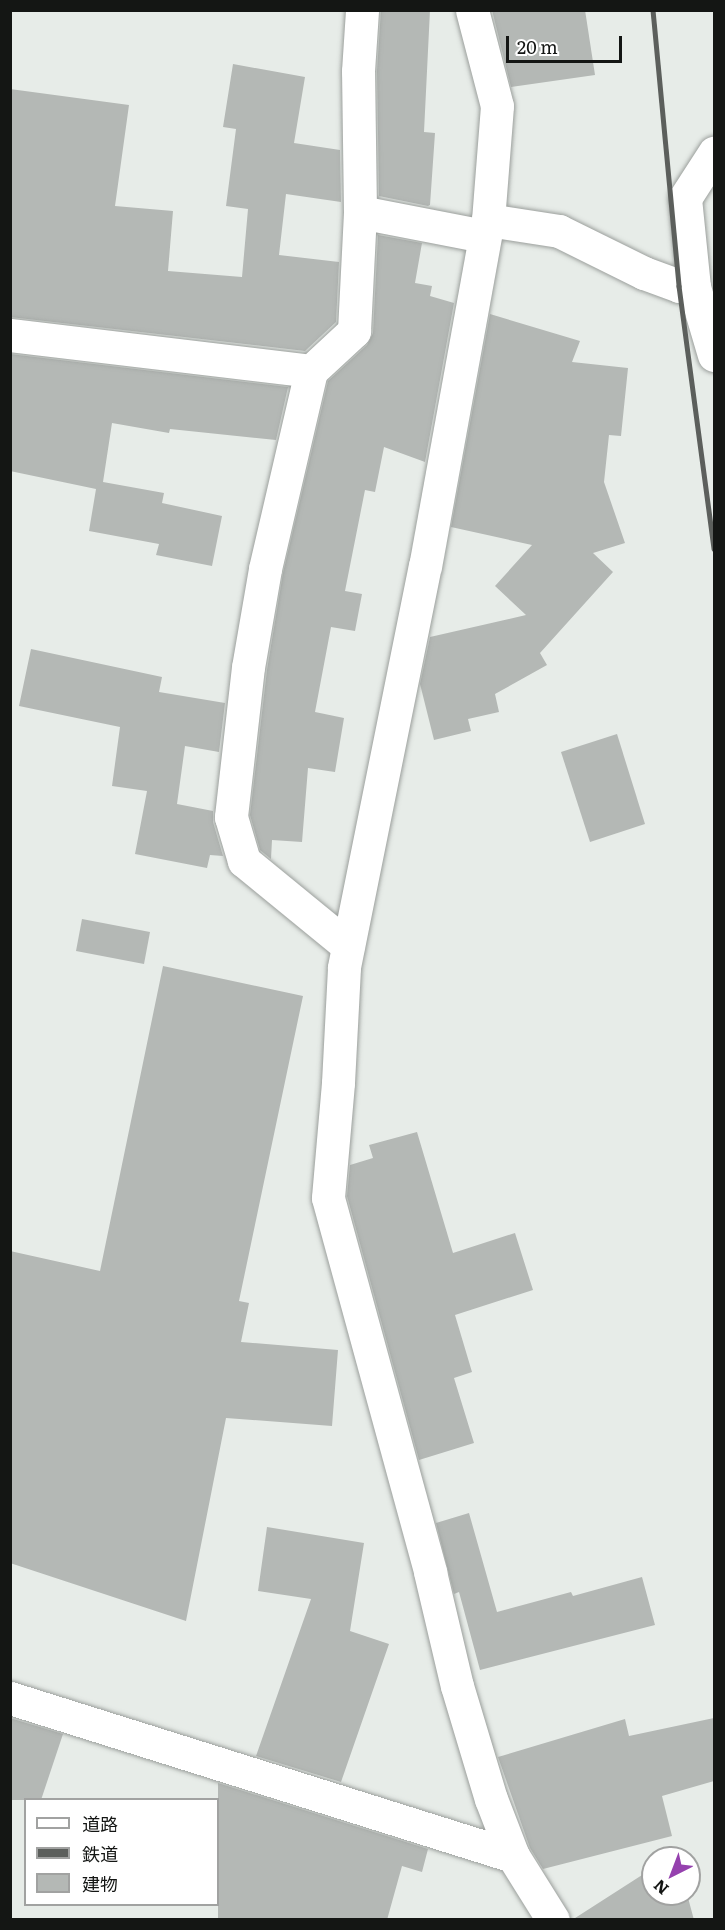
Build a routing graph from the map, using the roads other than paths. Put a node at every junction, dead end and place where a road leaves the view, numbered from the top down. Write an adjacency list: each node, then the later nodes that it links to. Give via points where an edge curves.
1 (362, 10): 4 (street, via 358,71)
2 (472, 10): 5 (street, via 497,106)
3 (714, 153): 6 (street, via 685,198)
4 (360, 212): 5 (street); 9 (street, via 354,331)
5 (486, 228): 6 (street, via 559,231 644,273 679,286); 10 (street, via 425,565)
6 (694, 287): 8 (street)
7 (10, 335): 9 (street)
8 (714, 355)
9 (311, 370): 10 (street, via 248,667 231,817 244,861)
10 (348, 946): 12 (street, via 328,1198 430,1572 457,1686 491,1799)
11 (10, 1698): 12 (street)
12 (513, 1856): 13 (street)
13 (553, 1920)

